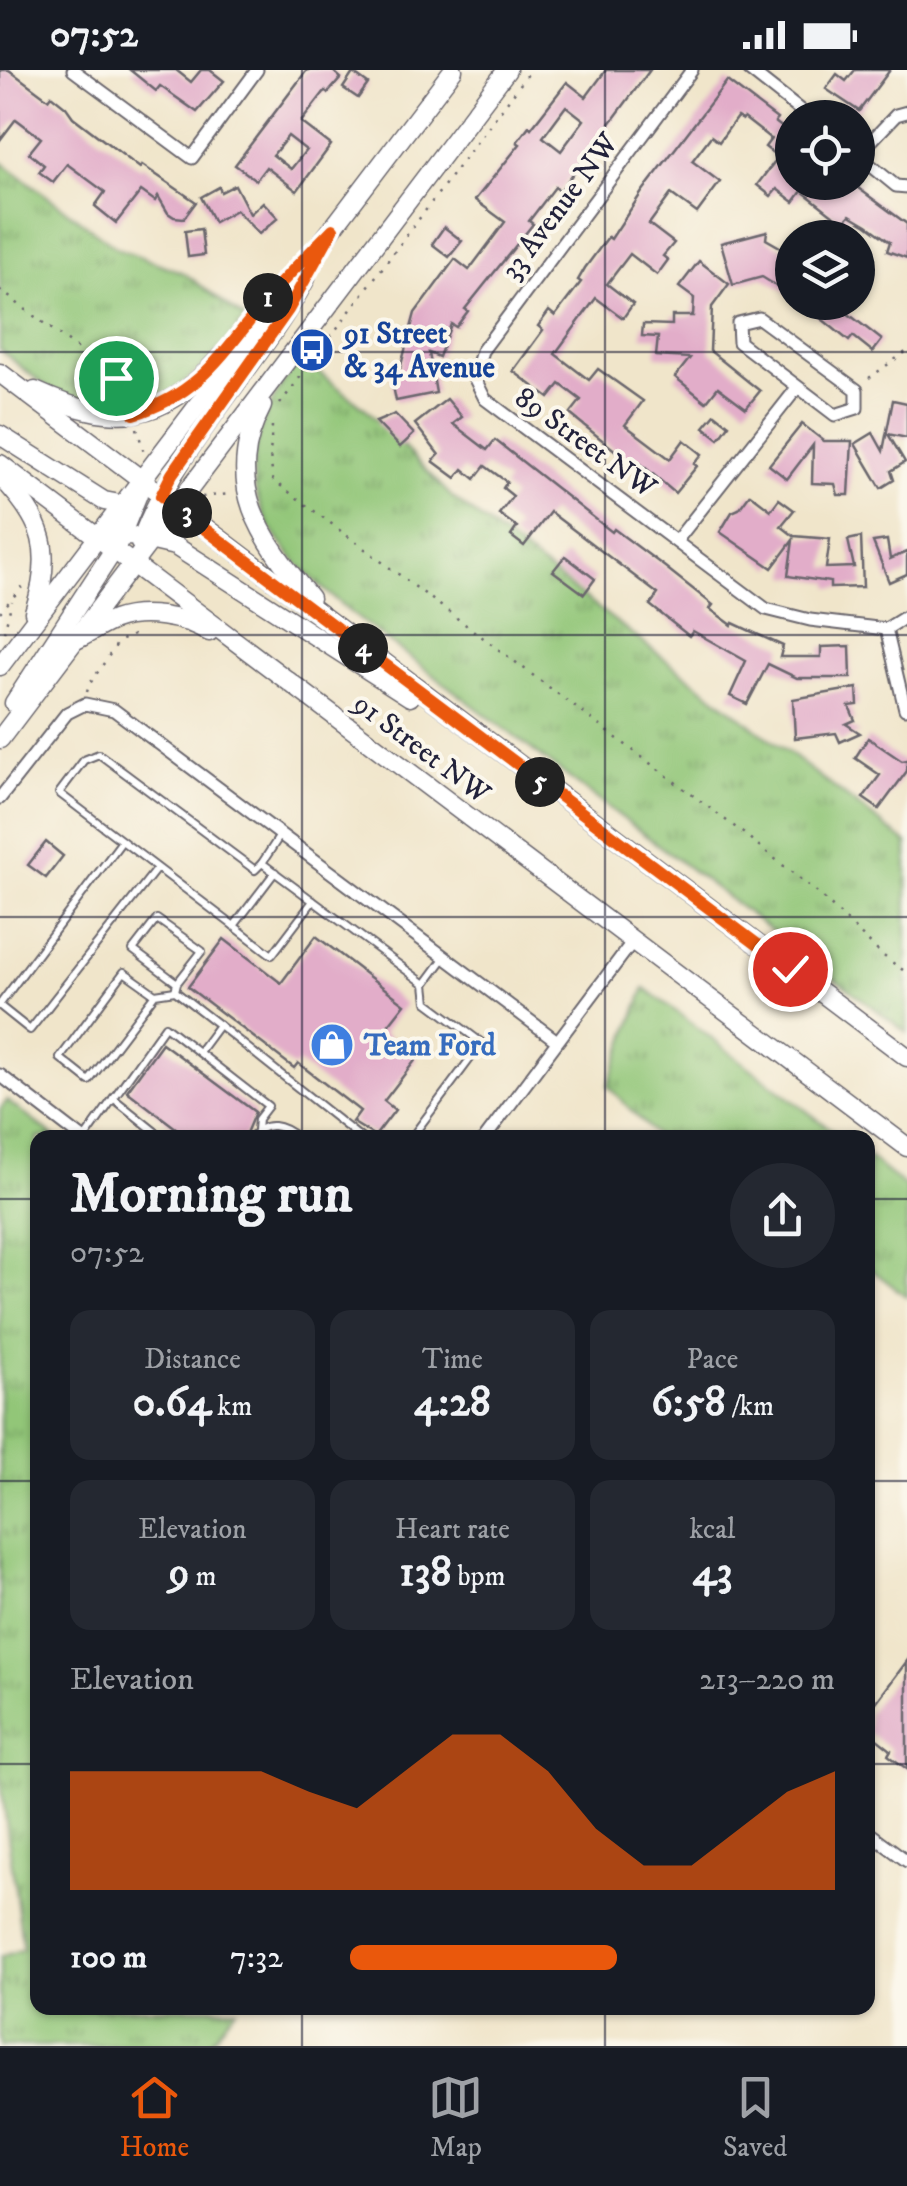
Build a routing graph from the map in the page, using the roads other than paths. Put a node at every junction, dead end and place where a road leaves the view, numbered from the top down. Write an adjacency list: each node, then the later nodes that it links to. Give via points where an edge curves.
1 (73, 70): 2 (street, via 192,158)
2 (258, 70)
3 (453, 70): 12 (main road)
4 (507, 70): 13 (main road)
5 (692, 70): 15 (street, 33 Avenue NW, via 482,350)
6 (750, 70): 7 (street)
7 (788, 100)
8 (907, 112): 9 (street)
9 (875, 137)
10 (875, 169): 11 (street)
11 (907, 187)
12 (333, 229): 14 (main road, via 200,380 152,408 109,415 74,409); 20 (main road); 21 (main road, via 288,310 172,474)
13 (283, 366): 21 (main road); 29 (main road, via 244,450 246,491 258,528)
14 (5, 376): 20 (main road, 91 Street NW)
15 (474, 377): 25 (street, 89 Street NW, via 485,400)
16 (797, 388): 16 (street, via 739,342 738,323 759,318 857,390 857,408 835,415); 25 (street)
17 (0, 435): 22 (main road, via 104,501)
18 (0, 464): 23 (main road, 91 Street NW)
19 (0, 476): 30 (main road, via 42,536 45,570)
20 (141, 480): 21 (main road, 91 Street NW); 22 (main road)
21 (164, 502): 22 (main road); 24 (main road); 29 (main road, 91 Street NW)
22 (129, 506): 23 (main road); 26 (main road)
23 (97, 538): 26 (main road, 91 Street NW); 30 (main road)
24 (146, 538): 26 (main road); 27 (main road); 38 (main road, via 175,546)
25 (677, 540): 31 (street, 89 Street NW, via 766,609)
26 (118, 543): 27 (main road, 91 Street NW); 36 (main road)
27 (133, 564): 32 (main road); 34 (main road, 91 Street NW)
28 (907, 616): 31 (street)
29 (332, 625): 38 (main road, 91 Street NW)
30 (30, 627): 33 (main road)
31 (886, 629): 35 (street)
32 (73, 642): 34 (main road, via 115,620 171,619 202,628); 37 (main road)
33 (0, 666)
34 (278, 675): 47 (main road, 91 Street NW)
35 (905, 709)
36 (0, 724)
37 (0, 738)
38 (556, 793): 56 (main road, 91 Street NW)
39 (0, 798): 40 (street, via 58,721 85,704 105,706)
40 (281, 834): 42 (lane); 48 (street)
41 (122, 841): 42 (lane, via 59,793 92,754 254,870); 43 (lane); 52 (lane)
42 (262, 862): 44 (lane)
43 (157, 868): 46 (lane); 52 (lane, via 30,1030)
44 (275, 872): 45 (lane); 46 (lane)
45 (313, 901): 46 (lane, via 272,954); 49 (lane)
46 (234, 926)
47 (633, 941): 54 (street); 68 (main road, 91 Street NW)
48 (445, 957): 49 (lane); 54 (street)
49 (426, 984): 66 (lane, via 427,1002 482,1043)
50 (176, 987): 50 (lane, via 202,951 157,919 133,950); 51 (lane); 53 (lane)
51 (155, 994): 51 (lane, via 89,1081 60,1058 124,972)
52 (0, 1005)
53 (219, 1025): 55 (lane); 65 (lane)
54 (557, 1042): 67 (street)
55 (199, 1052): 58 (lane, via 165,1026); 62 (lane, via 268,1106)
56 (907, 1057)
57 (0, 1075): 59 (street)
58 (113, 1098): 60 (lane); 61 (lane)
59 (73, 1130)
60 (90, 1130)
61 (152, 1130)
62 (255, 1130)
63 (261, 1130): 64 (lane)
64 (289, 1130)
65 (351, 1130)
66 (417, 1130)
67 (491, 1130)
68 (907, 1147)
69 (875, 1837): 70 (street)
70 (907, 1861)

